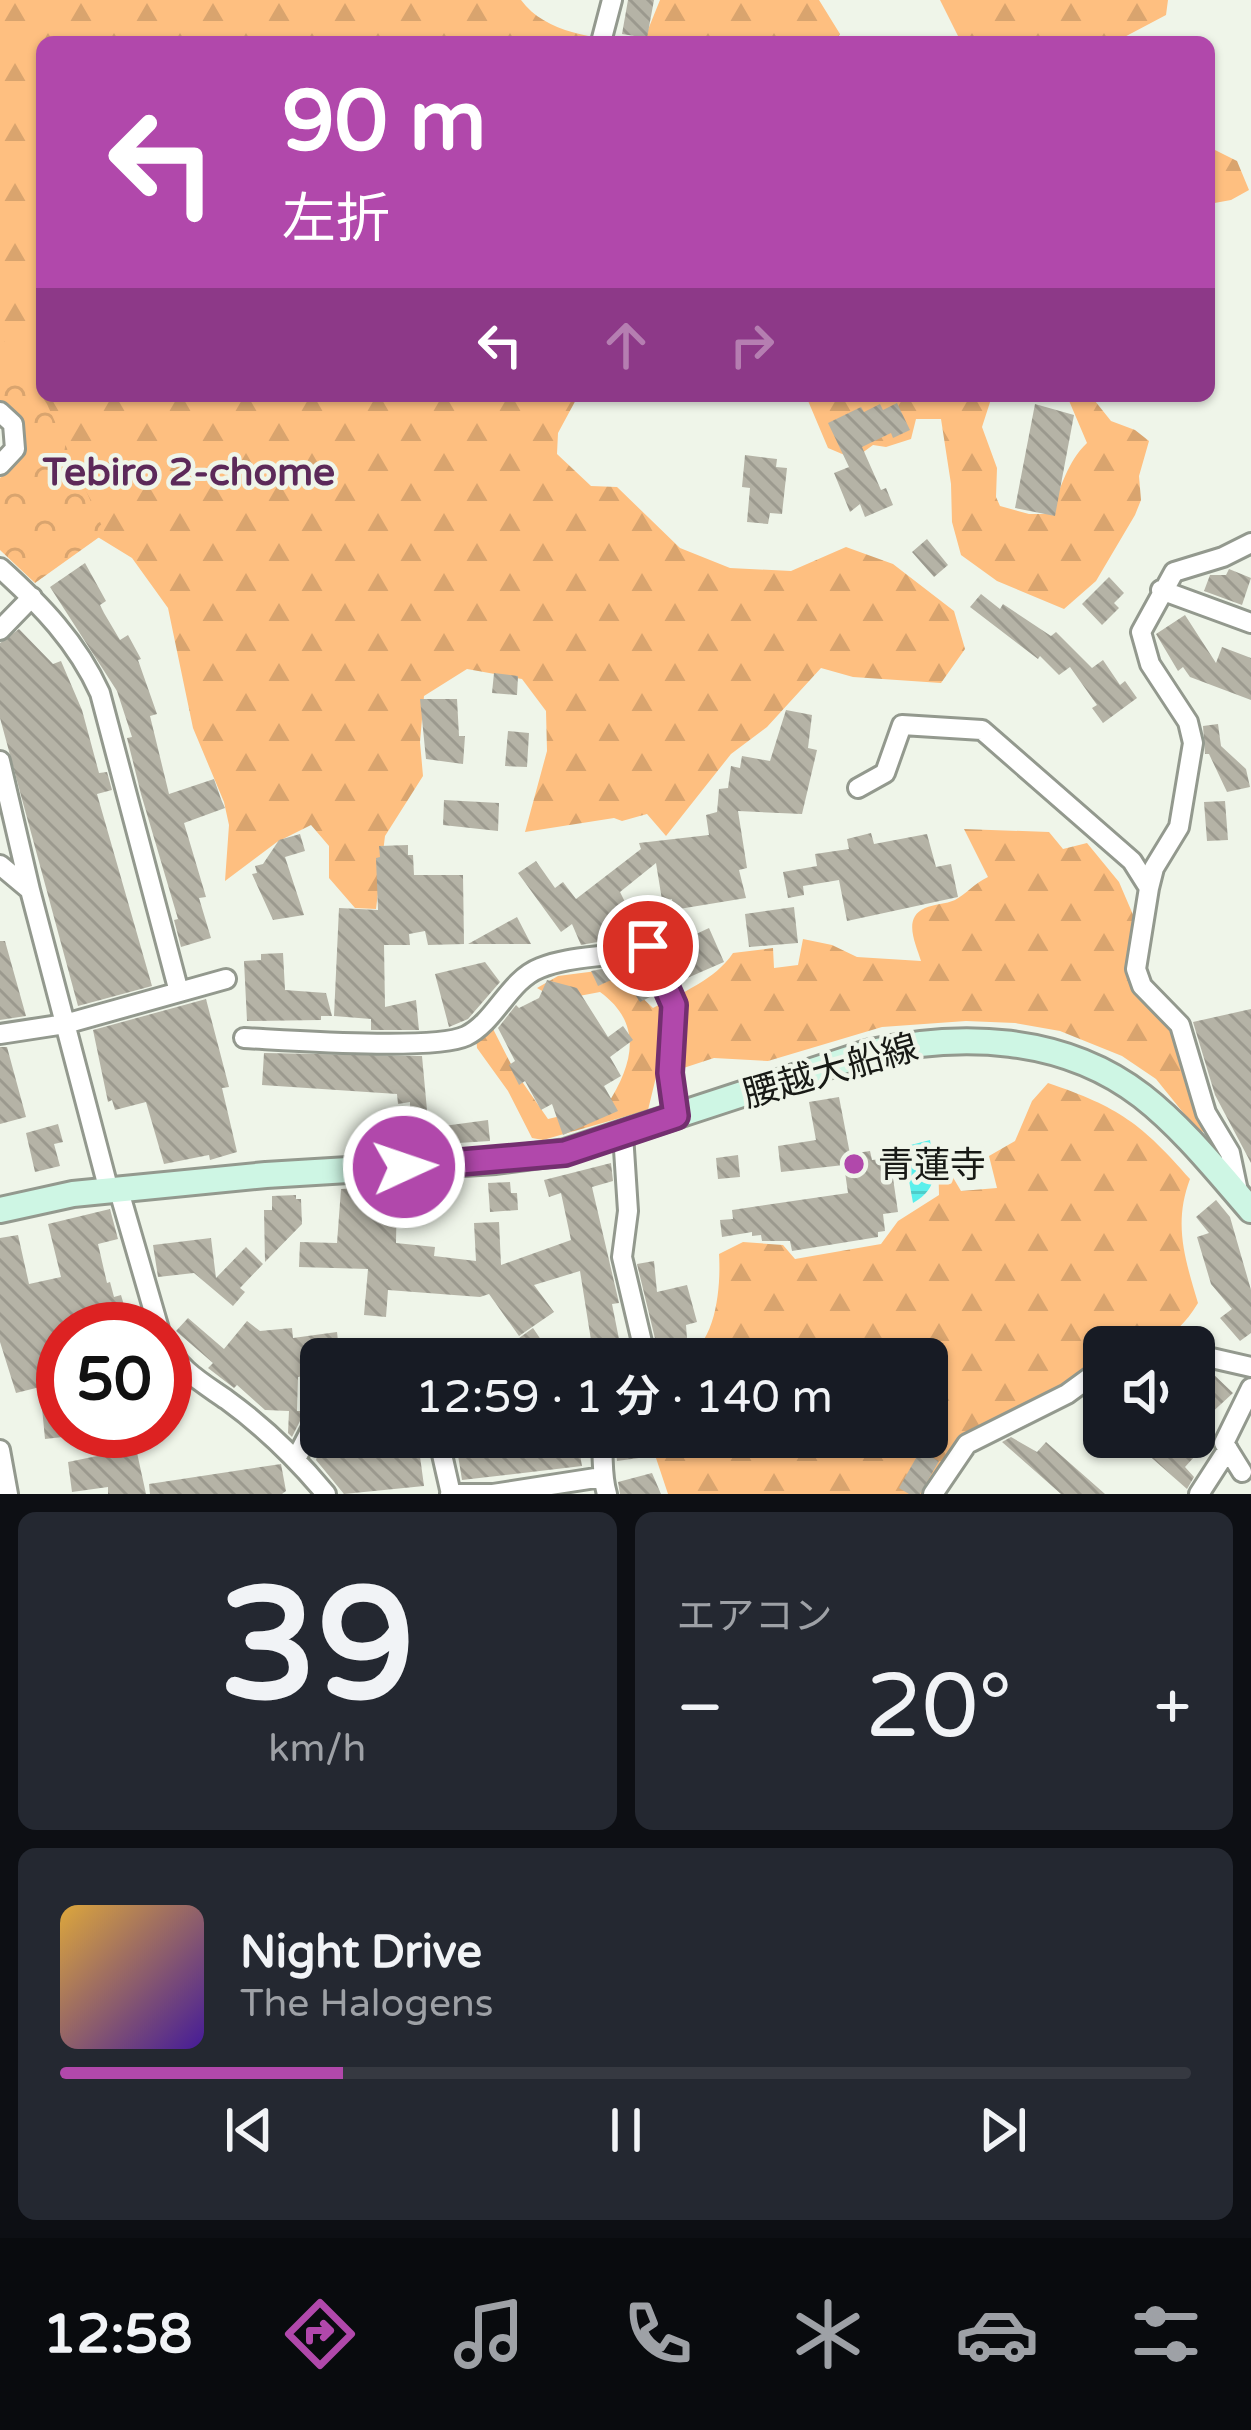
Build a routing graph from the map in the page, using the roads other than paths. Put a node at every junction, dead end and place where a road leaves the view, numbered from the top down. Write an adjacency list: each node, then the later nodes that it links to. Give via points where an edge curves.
1 (612, 0): 2 (street)
2 (603, 36)
3 (0, 412): 4 (street, via 13,424 15,449)
4 (0, 466)
5 (1251, 543): 7 (street, via 1174,572)
6 (0, 568): 8 (street)
7 (1162, 590): 9 (street); 14 (street, via 1141,632 1193,743 1179,827)
8 (32, 597): 10 (street); 17 (street, via 74,646 100,694)
9 (1251, 623)
10 (0, 630)
11 (0, 761): 15 (street)
12 (858, 788): 14 (street, via 885,773 902,725 982,730 1132,862)
13 (0, 866): 15 (street)
14 (1149, 888): 24 (street, via 1136,969 1180,1024)
15 (30, 890): 18 (street)
16 (226, 979): 17 (street)
17 (178, 992): 18 (street)
18 (65, 1024): 19 (street); 23 (street)
19 (0, 1034)
20 (244, 1038): 21 (street, via 467,1036 533,970 648,946 674,1005)
21 (676, 1116): 22 (main road, 腰越大船線); 24 (main road, 腰越大船線, via 890,1048 1006,1043 1049,1050 1139,1094)
22 (622, 1134): 23 (main road, 腰越大船線, via 532,1158); 27 (street, via 622,1256)
23 (114, 1191): 25 (main road, 腰越大船線); 26 (street)
24 (1245, 1203)
25 (0, 1210)
26 (150, 1302)
27 (641, 1338)
28 (1215, 1359): 29 (street)
29 (1251, 1367)
30 (192, 1377): 37 (street)
31 (1083, 1382): 43 (street, via 967,1444)
32 (1251, 1388): 33 (street)
33 (1228, 1449): 38 (street); 44 (street)
34 (0, 1450): 40 (street)
35 (300, 1451): 37 (street)
36 (443, 1458): 42 (street)
37 (296, 1459): 41 (street)
38 (1241, 1472)
39 (604, 1485): 42 (street)
40 (8, 1494)
41 (326, 1494)
42 (451, 1494)
43 (933, 1494)
44 (1199, 1494)

